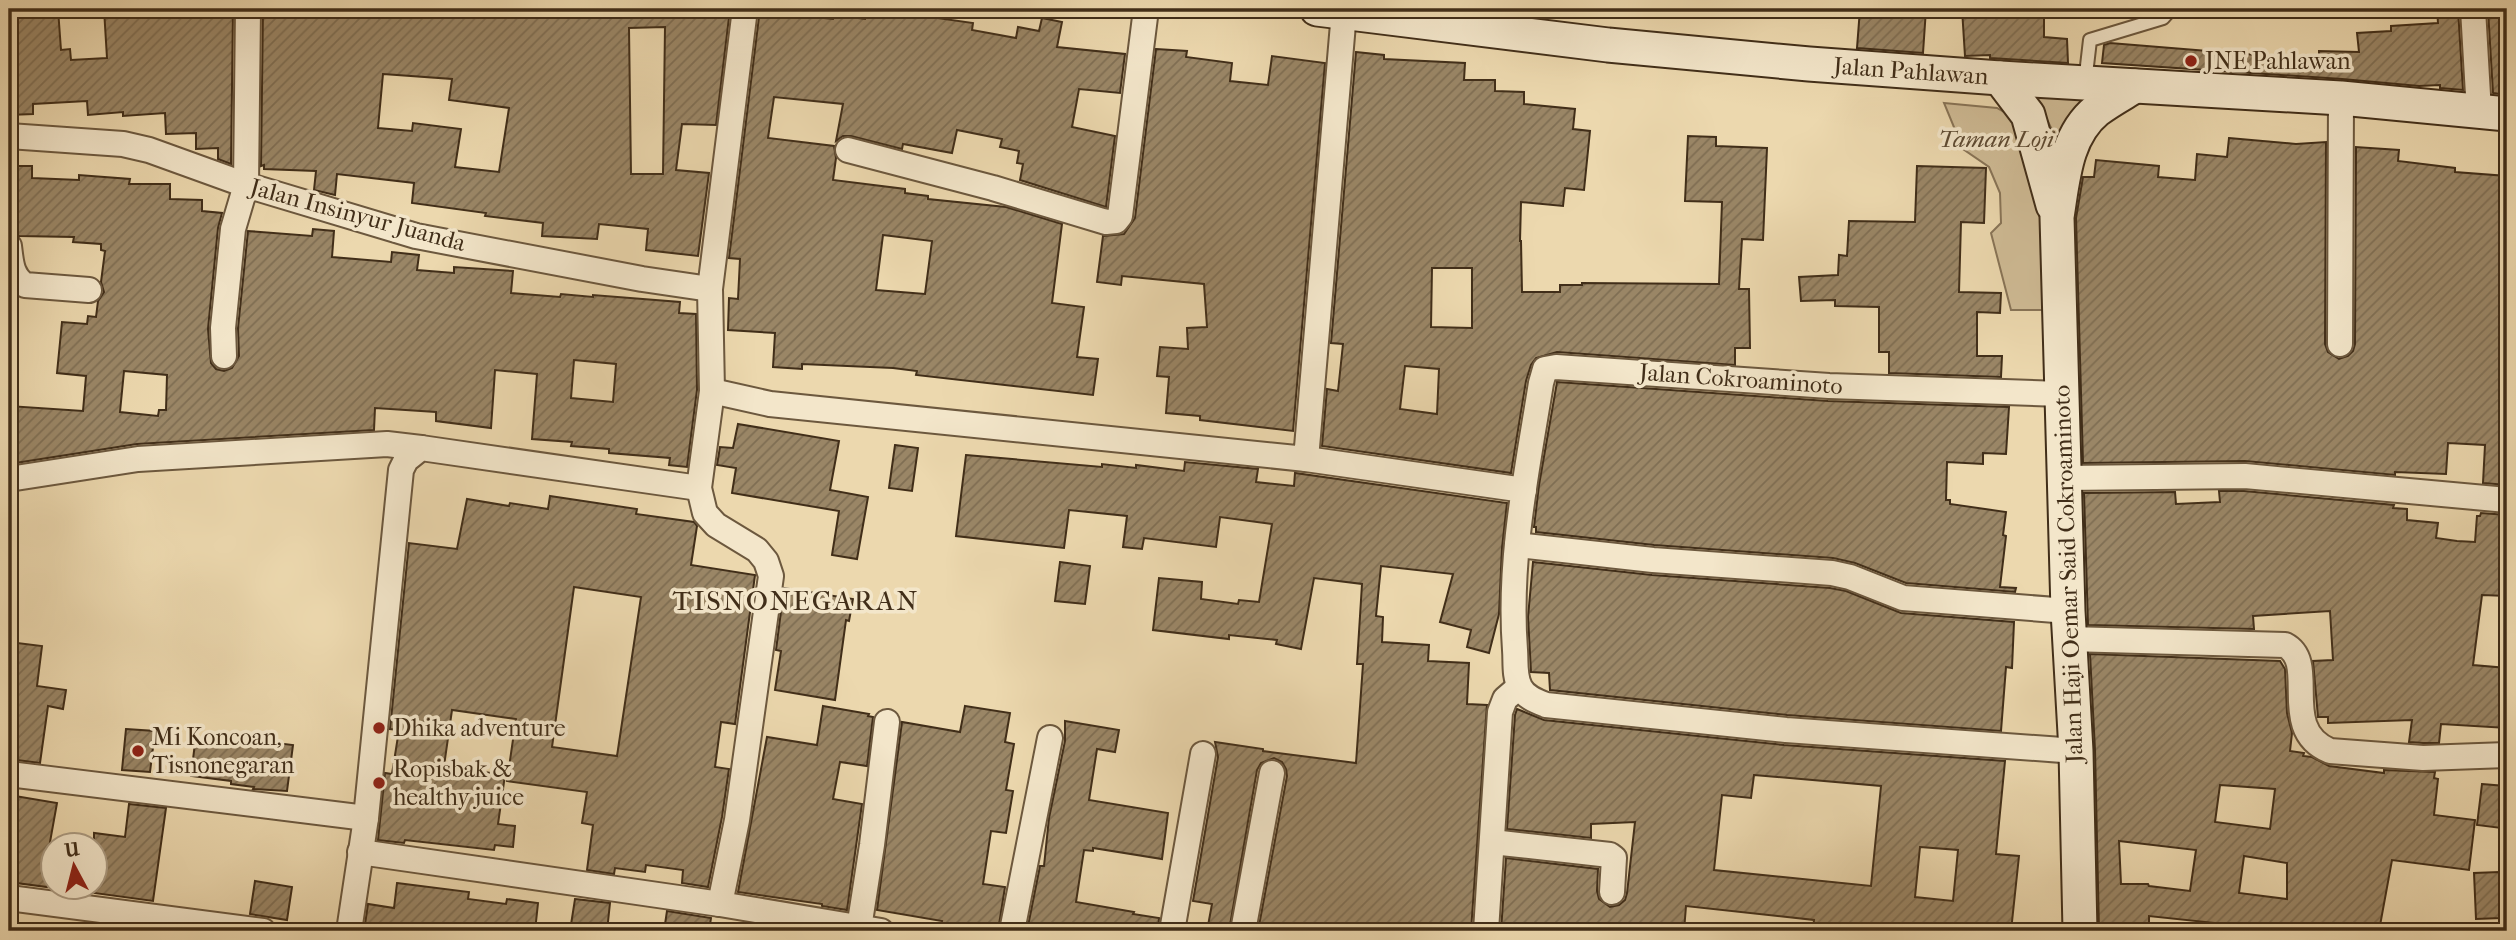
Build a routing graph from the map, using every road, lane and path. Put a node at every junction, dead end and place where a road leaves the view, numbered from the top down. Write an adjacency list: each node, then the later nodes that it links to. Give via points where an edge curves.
1 (248, 9): 15 (street)
2 (745, 9): 19 (street)
3 (1146, 9): 14 (street, via 1120,216 1115,221)
4 (2171, 9): 9 (lane, via 2164,18 2090,40)
5 (2473, 9): 12 (street)
6 (1331, 10): 7 (main road, Jalan Pahlawan); 25 (street)
7 (1421, 15): 8 (main road, Jalan Pahlawan, via 1608,45)
8 (2000, 78): 9 (main road, Jalan Pahlawan); 16 (main road, via 2031,123)
9 (2085, 83): 10 (main road, Jalan Pahlawan)
10 (2135, 86): 11 (main road, Jalan Pahlawan); 16 (main road, via 2096,111 2078,132 2064,168)
11 (2341, 98): 12 (main road, Jalan Pahlawan); 20 (street)
12 (2493, 113)
13 (9, 136): 15 (street, Jalan Insinyur Juanda, via 123,144)
14 (848, 150)
15 (246, 185): 19 (street, Jalan Insinyur Juanda, via 416,236); 21 (street, via 233,229)
16 (2056, 217): 23 (main road, Jalan Haji Oemar Said Cokroaminoto)
17 (9, 246): 18 (street, via 14,274 25,285)
18 (89, 289)
19 (710, 289): 22 (street)
20 (2340, 344)
21 (224, 356)
22 (712, 391): 25 (street, via 770,404); 28 (street)
23 (2061, 394): 26 (main road, Jalan Haji Oemar Said Cokroaminoto); 29 (street, Jalan Cokroaminoto, via 1829,386 1550,368 1545,369 1541,383)
24 (421, 448): 27 (street, via 387,444 138,459); 28 (street); 41 (street, via 401,470)
25 (1306, 459): 29 (street)
26 (2064, 478): 30 (street, via 2245,476); 32 (main road, Jalan Haji Oemar Said Cokroaminoto)
27 (9, 479)
28 (699, 488): 46 (street, via 705,513 757,551 771,576 737,820)
29 (1524, 490): 31 (street)
30 (2507, 499)
31 (1517, 545): 32 (street, via 1832,573 1903,598); 33 (street, via 1512,617)
32 (2069, 625): 36 (main road, Jalan Haji Oemar Said Cokroaminoto); 38 (street, via 2285,645 2295,652 2299,665 2303,722 2309,737 2330,751 2423,758)
33 (1520, 687): 36 (street, via 1546,705 1786,730); 42 (street, via 1505,699 1500,712)
34 (887, 722): 47 (street, via 872,845)
35 (1049, 738): 50 (street)
36 (2076, 751): 54 (main road, Jalan Haji Oemar Said Cokroaminoto)
37 (1203, 754): 51 (street)
38 (2507, 755)
39 (1272, 773): 52 (street)
40 (9, 774): 41 (street)
41 (366, 818): 43 (street)
42 (1492, 842): 44 (street, via 1611,855); 53 (street)
43 (360, 852): 46 (street); 49 (street)
44 (1612, 892)
45 (9, 898): 48 (street)
46 (720, 904): 47 (street)
47 (870, 930)
48 (263, 931)
49 (349, 931)
50 (1012, 931)
51 (1172, 931)
52 (1243, 931)
53 (1486, 931)
54 (2080, 931)

